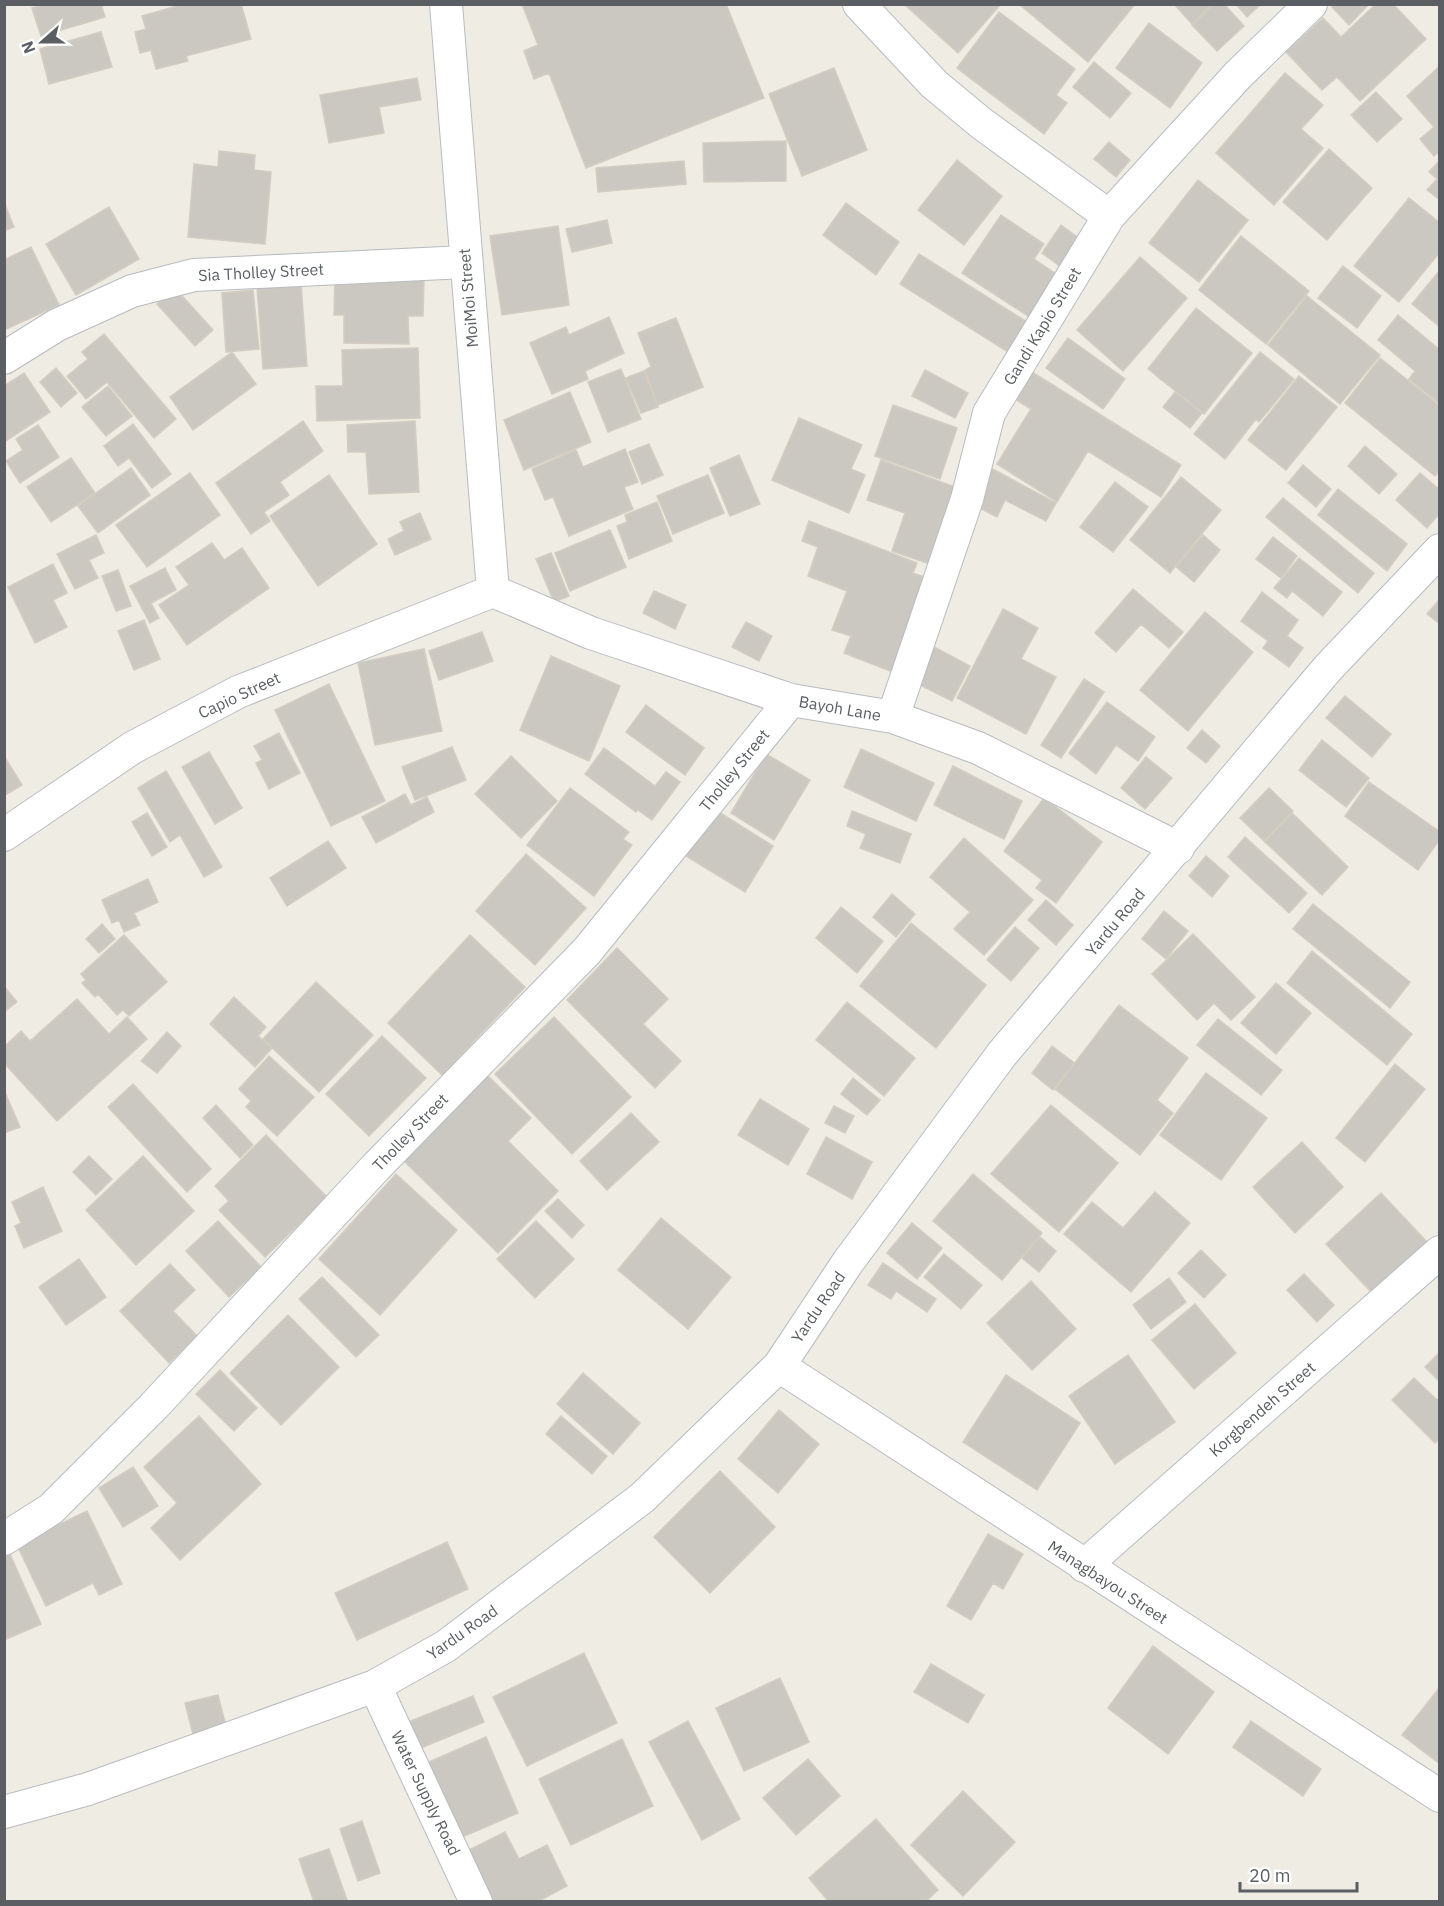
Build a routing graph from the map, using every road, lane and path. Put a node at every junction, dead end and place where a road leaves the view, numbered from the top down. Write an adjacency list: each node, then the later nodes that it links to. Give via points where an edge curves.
1 (446, 4): 5 (street, MoiMoi Street)
2 (859, 4): 4 (street, via 942,90)
3 (1311, 4): 4 (street, Gandi Kapio Street, via 1238,75)
4 (1108, 216): 10 (street, Gandi Kapio Street, via 989,413 967,499)
5 (465, 262): 6 (street, Sia Tholley Street, via 194,275 132,291 57,325); 8 (street, MoiMoi Street)
6 (4, 358)
7 (1440, 550): 12 (street, Yardu Road, via 1328,668)
8 (493, 591): 9 (street, Bayoh Lane, via 591,633); 11 (street, Capio Street, via 238,692 132,748)
9 (791, 700): 10 (street, Bayoh Lane); 15 (street, Tholley Street, via 587,951 376,1167 83,1478 51,1509)
10 (893, 717): 12 (street, Bayoh Lane, via 978,748)
11 (4, 835)
12 (1178, 848): 14 (street, Yardu Road, via 1002,1054 848,1262)
13 (1440, 1252): 16 (street, Korgbendeh Street)
14 (779, 1366): 16 (street, Managbayou Street); 17 (street, Yardu Road, via 642,1498 446,1646)
15 (4, 1539)
16 (1084, 1566): 18 (street, Managbayou Street)
17 (375, 1686): 19 (street, Yardu Road, via 88,1789); 20 (street, Water Supply Road)
18 (1440, 1796)
19 (4, 1812)
20 (476, 1902)

